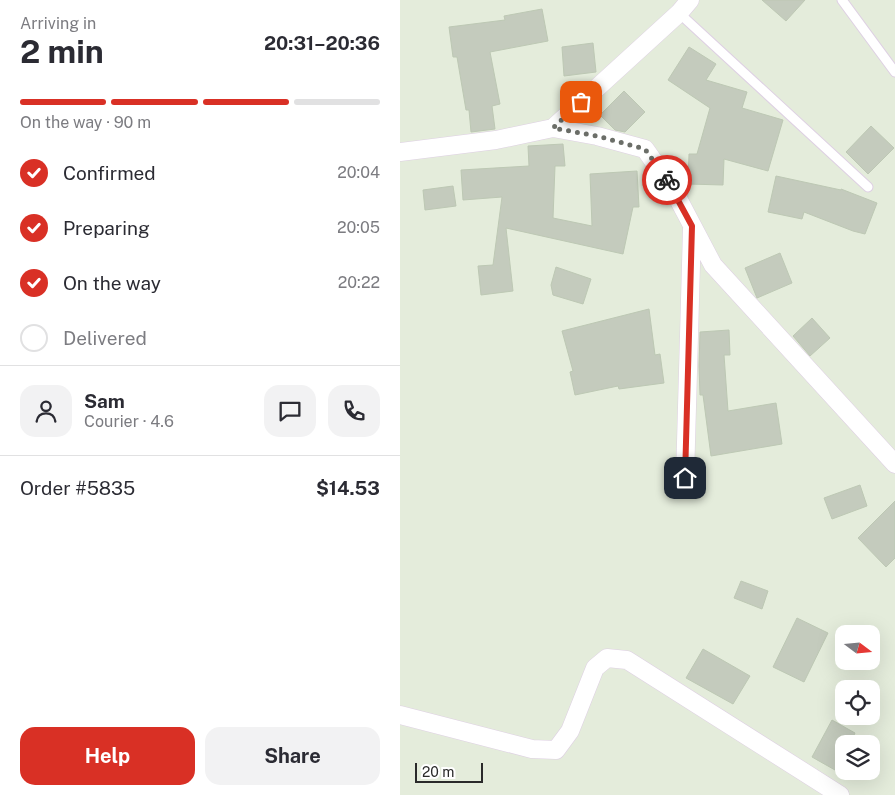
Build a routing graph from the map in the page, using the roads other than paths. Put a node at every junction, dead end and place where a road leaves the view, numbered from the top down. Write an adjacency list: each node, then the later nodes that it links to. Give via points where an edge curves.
1 (842, 0): 3 (lane)
2 (684, 6): 4 (street); 6 (lane)
3 (895, 72)
4 (553, 128): 5 (street, via 496,140); 7 (street, via 645,149 673,189)
5 (400, 152)
6 (868, 186)
7 (692, 226): 8 (street, via 713,265); 9 (street)
8 (895, 464)
9 (685, 478)
10 (400, 715): 11 (street, via 532,749 556,750 570,731 595,668 606,658 627,660)
11 (840, 795)

